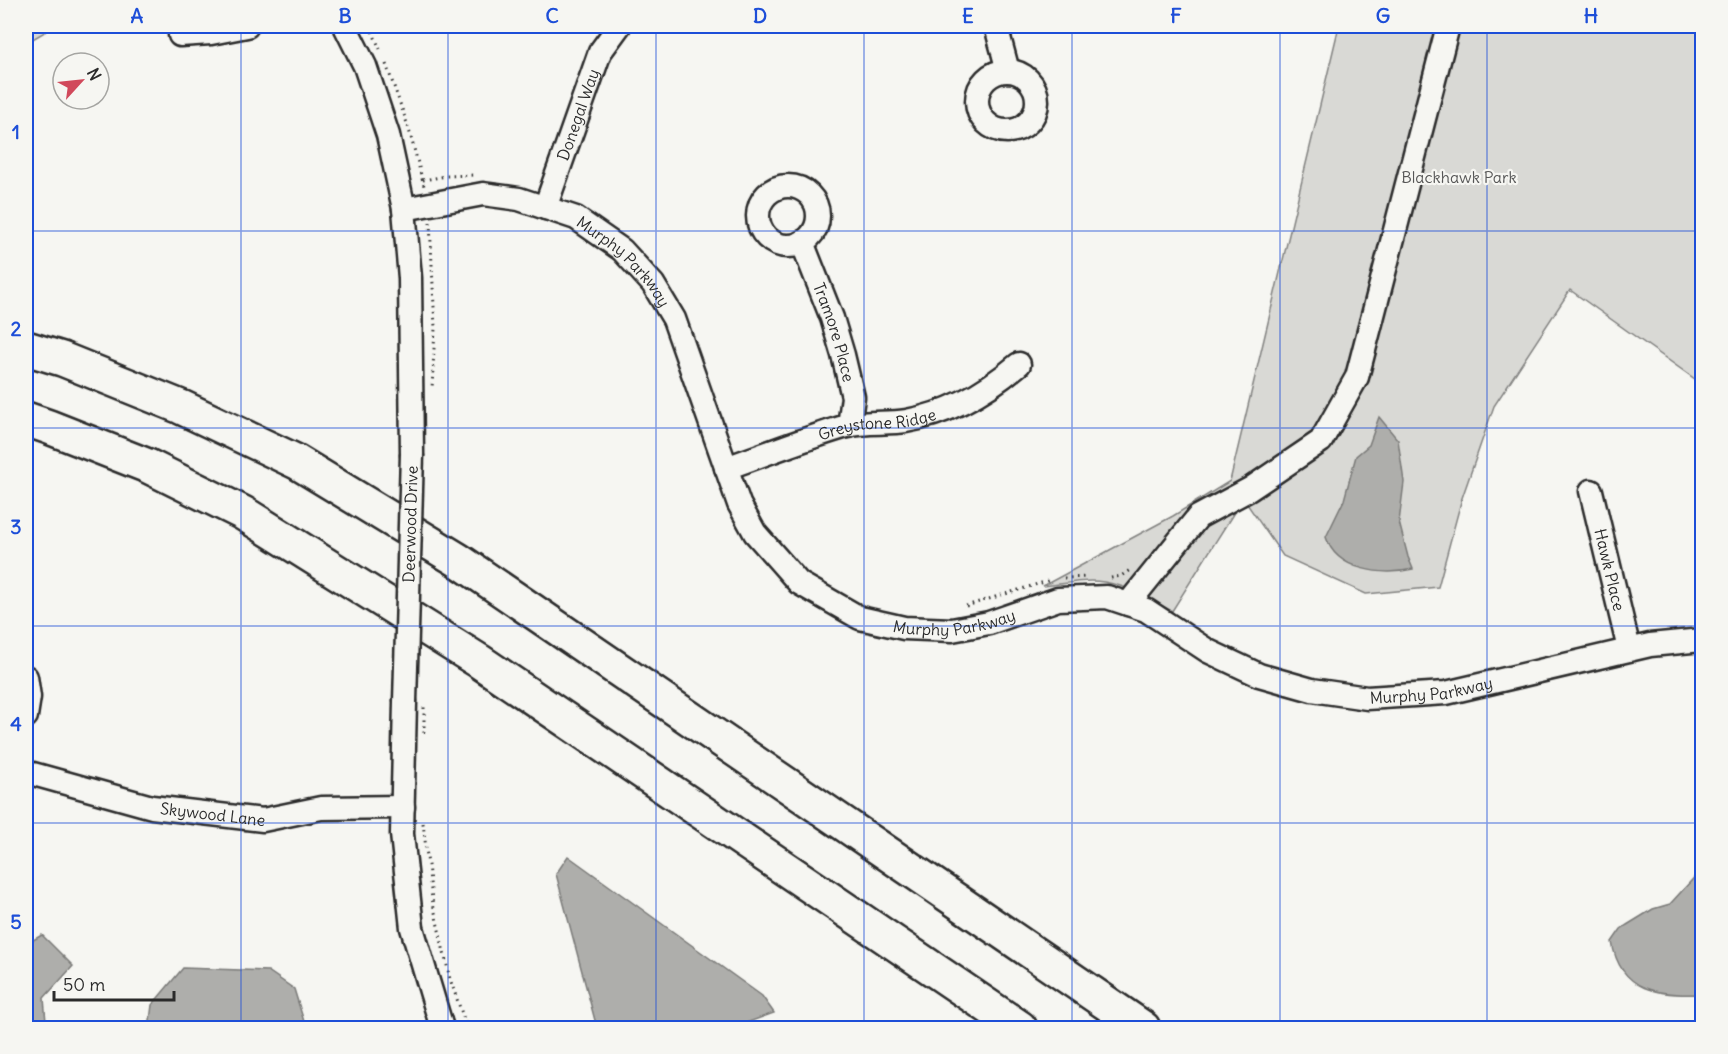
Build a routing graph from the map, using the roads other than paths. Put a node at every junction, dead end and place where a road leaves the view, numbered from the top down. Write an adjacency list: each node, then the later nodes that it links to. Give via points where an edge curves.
1 (247, 26): 6 (street)
2 (345, 26): 9 (street, Deerwood Drive, via 365,66 388,135)
3 (619, 26): 8 (street, Donegal Way, via 600,52)
4 (996, 26): 7 (street)
5 (1448, 26): 17 (street, via 1357,377 1321,441 1250,489 1198,517)
6 (180, 35)
7 (1008, 70)
8 (545, 208): 9 (street, Murphy Parkway, via 519,198 483,194); 15 (street, Murphy Parkway, via 576,218 622,250 653,284 674,319)
9 (404, 209): 23 (street, Deerwood Drive, bridge, via 410,278 412,454)
10 (802, 242): 14 (street, Tramore Place, via 843,355 853,397)
11 (26, 348): 26 (highway, via 181,407 297,462 448,554)
12 (1019, 364): 14 (street, Greystone Ridge, via 997,383 933,414 907,421)
13 (26, 419): 25 (highway, via 148,466 243,513 479,661)
14 (849, 426): 15 (street, Greystone Ridge)
15 (726, 468): 17 (street, Murphy Parkway, via 755,533 800,583 860,618 904,628 952,630 989,624 1059,599 1107,597)
16 (1591, 491): 19 (street, Hawk Place)
17 (1128, 604): 19 (street, Murphy Parkway, via 1146,610 1208,651 1259,675 1312,690 1367,698 1446,693)
18 (1702, 640): 19 (street, Murphy Parkway)
19 (1629, 649)
20 (26, 677): 21 (street)
21 (26, 716)
22 (26, 772): 23 (street, Skywood Lane, via 152,807 263,820 321,808)
23 (403, 807): 24 (street, Deerwood Drive, via 412,928)
24 (442, 1029)
25 (1020, 1029)
26 (1143, 1029)

